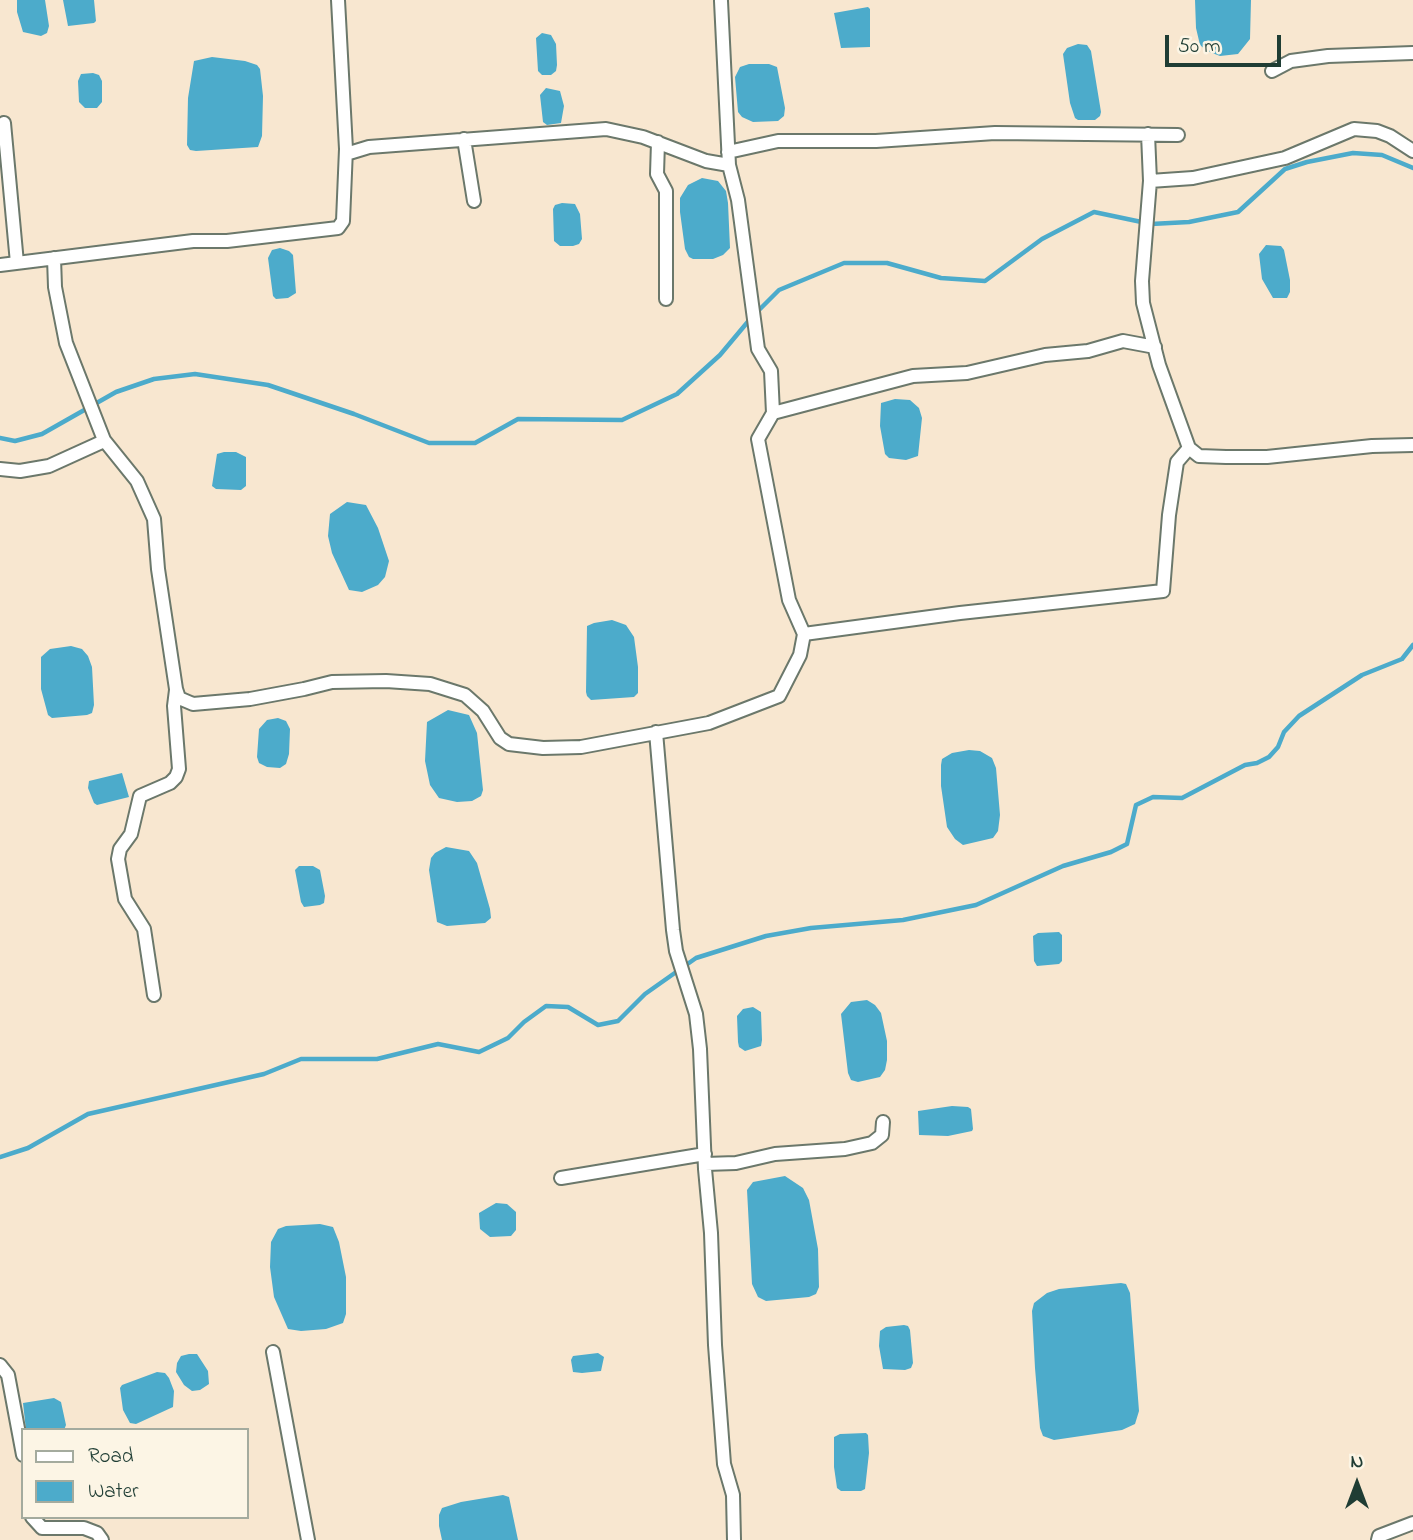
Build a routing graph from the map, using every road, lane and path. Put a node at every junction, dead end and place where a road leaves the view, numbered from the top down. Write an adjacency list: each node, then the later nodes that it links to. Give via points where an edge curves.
1 (338, 0): 11 (street)
2 (721, 1): 12 (street)
3 (1413, 53): 4 (street, via 1328,56 1291,61)
4 (1272, 71)
5 (4, 123): 16 (street)
6 (1148, 134): 7 (street); 12 (street, via 995,133 876,141 778,141); 13 (street)
7 (1178, 135)
8 (464, 139): 9 (street, via 606,129); 11 (street, via 369,147); 14 (street)
9 (658, 142): 12 (street, via 706,161); 18 (street, via 657,174 666,191)
10 (1413, 151): 13 (street, via 1377,131 1354,129 1285,158 1194,178)
11 (346, 154): 15 (street, via 343,221 338,228)
12 (728, 158): 20 (street, via 758,349 771,371)
13 (1150, 181): 19 (street, via 1142,281)
14 (474, 201)
15 (54, 258): 16 (street); 21 (street, via 66,343)
16 (17, 263): 17 (street)
17 (0, 265)
18 (666, 299)
19 (1155, 347): 20 (street, via 1123,341 967,373 913,376); 23 (street)
20 (773, 412): 25 (street, via 758,439 789,600)
21 (104, 441): 24 (street, via 49,466); 26 (street, via 137,481 154,519)
22 (1413, 445): 23 (street, via 1267,457 1199,456)
23 (1189, 448): 25 (street, via 1178,462 1163,591)
24 (0, 470)
25 (804, 635): 27 (street, via 800,655 779,696 709,723)
26 (176, 689): 27 (street, via 180,698 197,705 332,682 430,684 465,695 509,744 581,747); 28 (street, via 180,769 170,783 140,796 131,834 118,859 125,899 144,929)
27 (656, 732): 30 (street, via 677,951 700,1049)
28 (154, 995)
29 (883, 1122): 30 (street, via 882,1135 872,1143 845,1149 775,1154 736,1163)
30 (705, 1159): 31 (street); 39 (street, via 723,1451 733,1494)
31 (561, 1178)
32 (273, 1352): 38 (street)
33 (0, 1365): 34 (street, via 8,1375)
34 (21, 1444)
35 (34, 1519): 37 (street, via 42,1528 84,1528)
36 (1413, 1523): 40 (street)
37 (102, 1540)
38 (308, 1540)
39 (734, 1540)
40 (1378, 1540)

